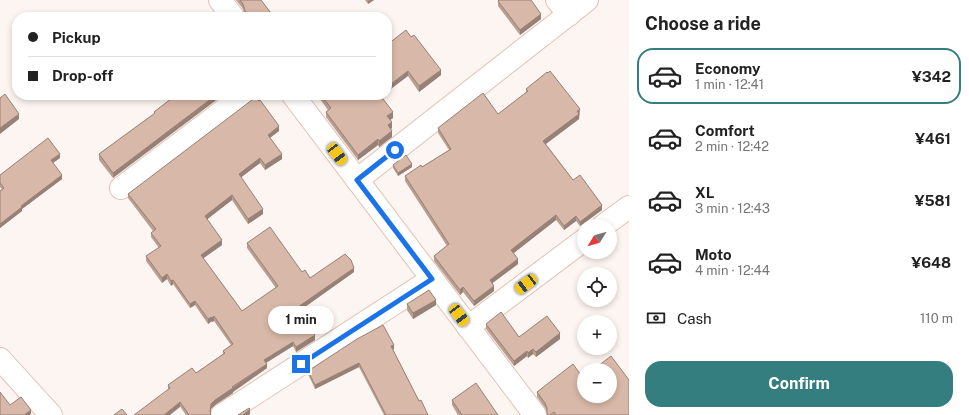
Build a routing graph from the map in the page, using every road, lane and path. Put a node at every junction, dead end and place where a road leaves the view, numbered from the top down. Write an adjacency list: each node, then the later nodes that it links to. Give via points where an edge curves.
1 (220, 0): 4 (street)
2 (587, 0): 3 (street)
3 (563, 7): 7 (street)
4 (229, 12)
5 (237, 100): 8 (street)
6 (296, 100): 7 (street)
7 (357, 180): 12 (street)
8 (121, 188)
9 (629, 207): 10 (street)
10 (613, 219)
11 (577, 245): 13 (street)
12 (432, 279): 13 (street); 16 (street)
13 (468, 327): 17 (street)
14 (0, 359): 15 (street)
15 (51, 415)
16 (222, 415)
17 (535, 415)

